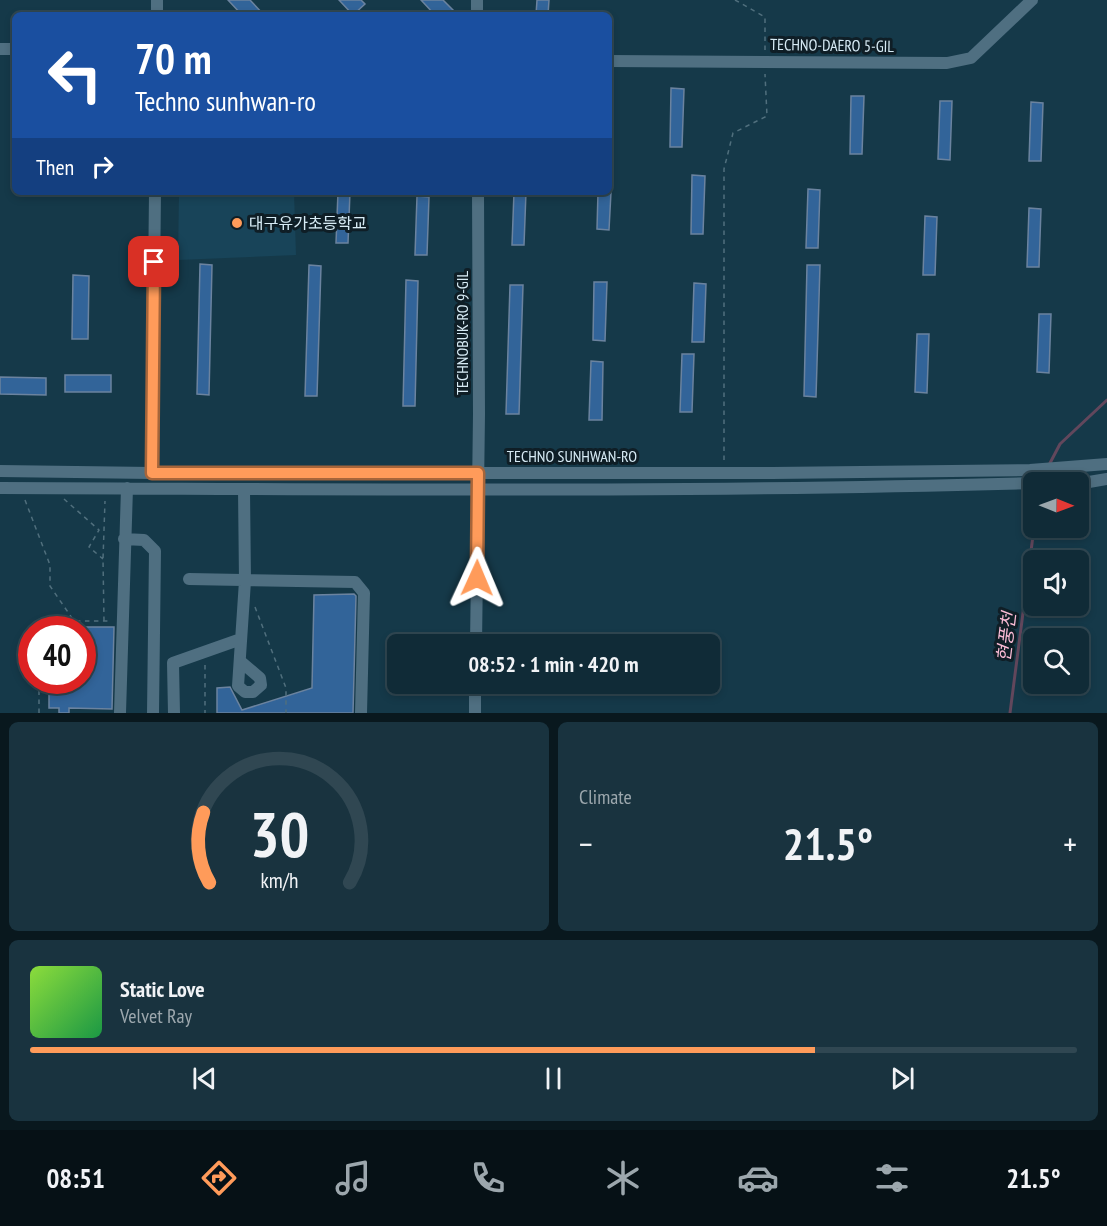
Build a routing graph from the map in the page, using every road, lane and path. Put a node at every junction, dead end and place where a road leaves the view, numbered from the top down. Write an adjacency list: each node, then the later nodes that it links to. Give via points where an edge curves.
1 (735, 0): 4 (path, via 765,17)
2 (1032, 0): 4 (street, TECHNO-DAERO 5-GIL, via 971,58 947,63)
3 (612, 61): 4 (street, TECHNO-DAERO 5-GIL)
4 (764, 61): 9 (path, via 767,116 733,133 724,169)
5 (155, 195): 10 (street)
6 (478, 195): 11 (street, TECHNOBUK-RO 9-GIL)
7 (1107, 464): 9 (street, TECHNO SUNHWAN-RO, via 1036,469)
8 (0, 471): 10 (street, TECHNO SUNHWAN-RO)
9 (723, 471): 11 (street, TECHNO SUNHWAN-RO)
10 (152, 473): 11 (street, TECHNO SUNHWAN-RO)
11 (478, 473): 20 (street, TECHNOBUK-RO 9-GIL)
12 (1107, 479): 13 (street, TECHNO SUNHWAN-RO)
13 (1089, 482)
14 (1023, 483): 20 (street, TECHNO SUNHWAN-RO)
15 (0, 488): 16 (street, TECHNO SUNHWAN-RO)
16 (21, 488): 17 (street, TECHNO SUNHWAN-RO); 27 (path, via 50,565 50,585)
17 (52, 488): 18 (street, TECHNO SUNHWAN-RO); 23 (path, via 99,530 89,547)
18 (105, 488): 19 (street, TECHNO SUNHWAN-RO); 23 (path)
19 (127, 488): 21 (street, TECHNO SUNHWAN-RO); 22 (street)
20 (478, 489): 21 (street, TECHNO SUNHWAN-RO); 31 (street, TECHNOBUK-RO 9-GIL)
21 (244, 490): 25 (street)
22 (124, 539): 30 (street); 39 (street, via 144,540 155,551)
23 (103, 559): 29 (path)
24 (189, 579): 25 (street)
25 (244, 581): 32 (street); 43 (street, via 355,582 364,593)
26 (253, 602): 42 (path, via 286,688)
27 (71, 616)
28 (96, 621): 29 (path)
29 (104, 621): 30 (path)
30 (122, 621): 38 (street)
31 (476, 634)
32 (241, 639): 33 (street); 34 (street)
33 (205, 652): 40 (street, via 173,663); 41 (path)
34 (240, 661)
35 (39, 694): 37 (path)
36 (475, 694): 44 (street)
37 (39, 713)
38 (120, 713)
39 (153, 713)
40 (174, 713)
41 (205, 713)
42 (286, 713)
43 (361, 713)
44 (475, 713)

